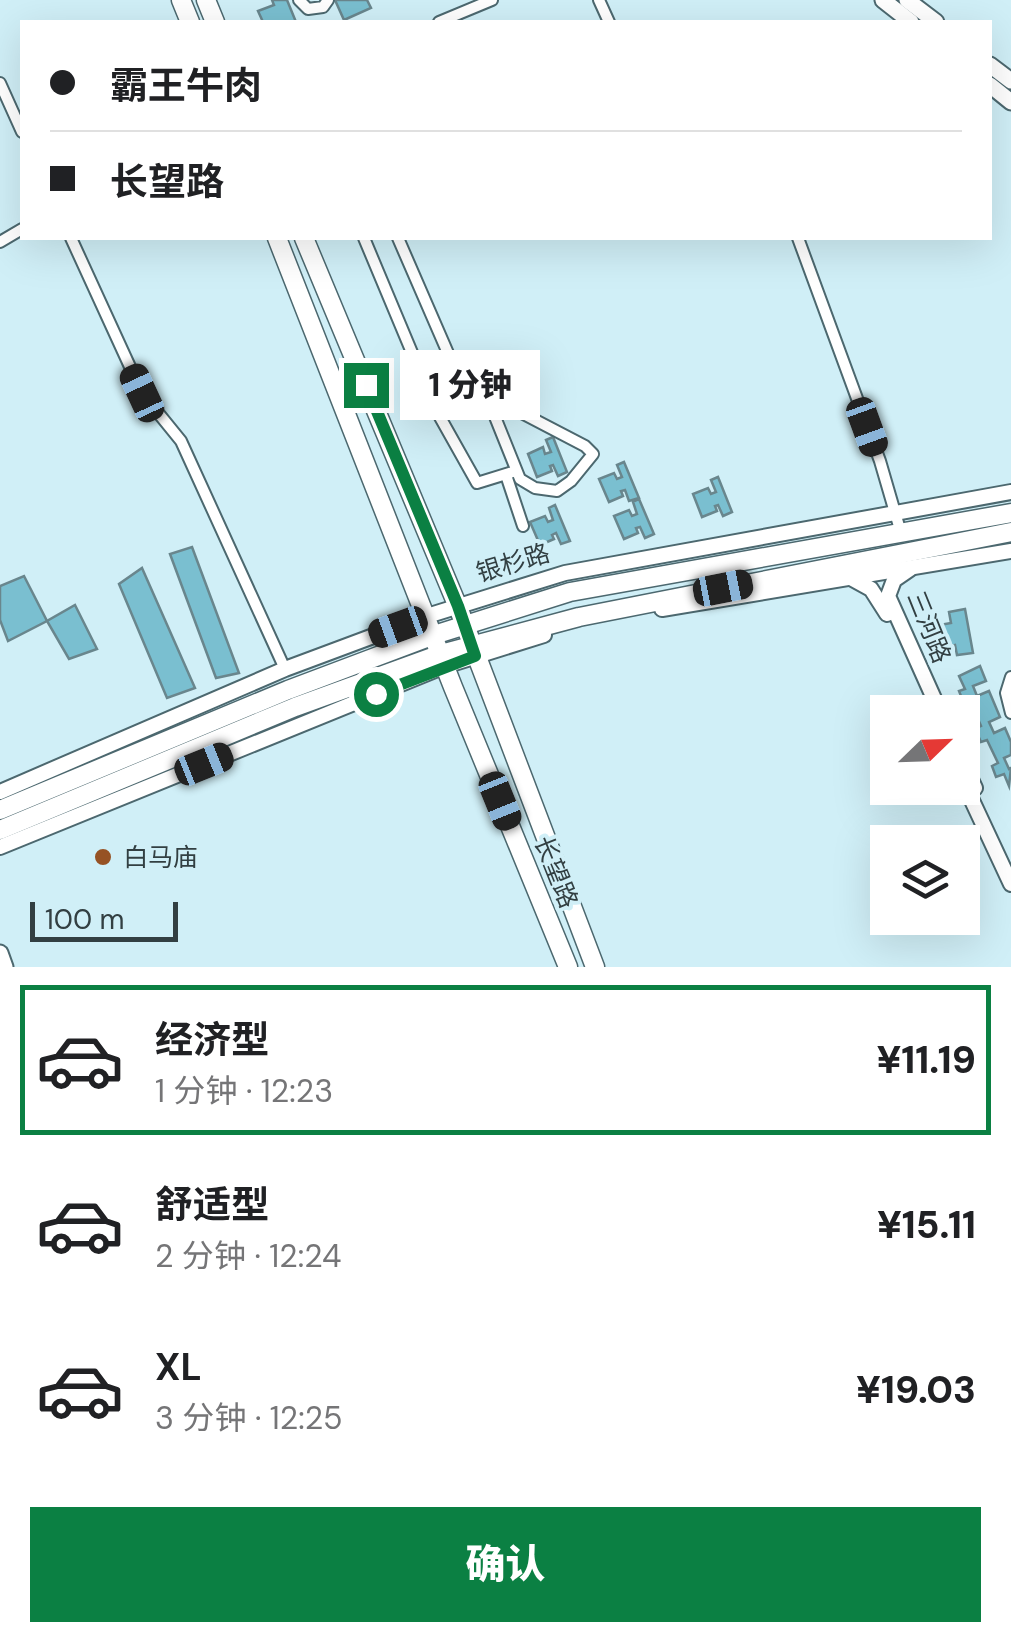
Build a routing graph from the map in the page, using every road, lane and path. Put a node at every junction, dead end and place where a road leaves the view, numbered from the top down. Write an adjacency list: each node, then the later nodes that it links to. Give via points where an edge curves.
1 (299, 0): 2 (street, via 308,9)
2 (328, 0)
3 (492, 0): 6 (street)
4 (882, 0): 7 (main road)
5 (907, 0): 8 (main road)
6 (444, 20)
7 (909, 20)
8 (933, 20)
9 (0, 84): 10 (street)
10 (20, 128)
11 (72, 240): 38 (street, via 142,393 182,440)
12 (278, 240): 33 (main road, 长望路)
13 (305, 240): 32 (main road, 长望路)
14 (365, 240): 19 (street)
15 (399, 240): 17 (street, via 454,367)
16 (799, 240): 24 (street)
17 (475, 391): 18 (street); 19 (street)
18 (487, 397): 20 (street); 21 (street, via 591,450 589,462 563,488)
19 (436, 410): 20 (street, via 476,483)
20 (511, 473): 21 (street); 23 (street)
21 (535, 488): 23 (street)
22 (1011, 492): 24 (street, 银杉路)
23 (518, 505): 26 (street)
24 (895, 513): 28 (street); 32 (street, 银杉路, via 565,573)
25 (1011, 513): 28 (main road, 银杉路)
26 (523, 526)
27 (1011, 532): 36 (main road, via 579,617)
28 (901, 533): 34 (main road, 银杉路, via 570,592)
29 (1011, 551): 30 (street)
30 (913, 567): 31 (street); 41 (street, 三河路, via 894,580 888,596)
31 (850, 578): 36 (street, via 578,624); 40 (street, 三河路, via 878,596)
32 (458, 606): 33 (street, 银杉路); 34 (main road, 长望路)
33 (428, 616): 35 (main road, 长望路); 38 (street, 银杉路)
34 (464, 626): 35 (main road, 银杉路); 36 (main road, 长望路)
35 (434, 635): 37 (main road, 长望路); 46 (main road, 银杉路)
36 (473, 651): 37 (main road); 54 (main road, 长望路)
37 (443, 660): 47 (main road, via 313,700); 48 (street); 53 (main road, 长望路)
38 (285, 669): 43 (street, 银杉路)
39 (1011, 676): 42 (street)
40 (924, 695)
41 (932, 695)
42 (1011, 713)
43 (0, 792)
44 (980, 799): 49 (street)
45 (974, 805): 50 (street)
46 (0, 810)
47 (0, 830)
48 (0, 847)
49 (1011, 866)
50 (1011, 884)
51 (0, 953): 52 (main road)
52 (5, 967)
53 (568, 967)
54 (596, 967)

